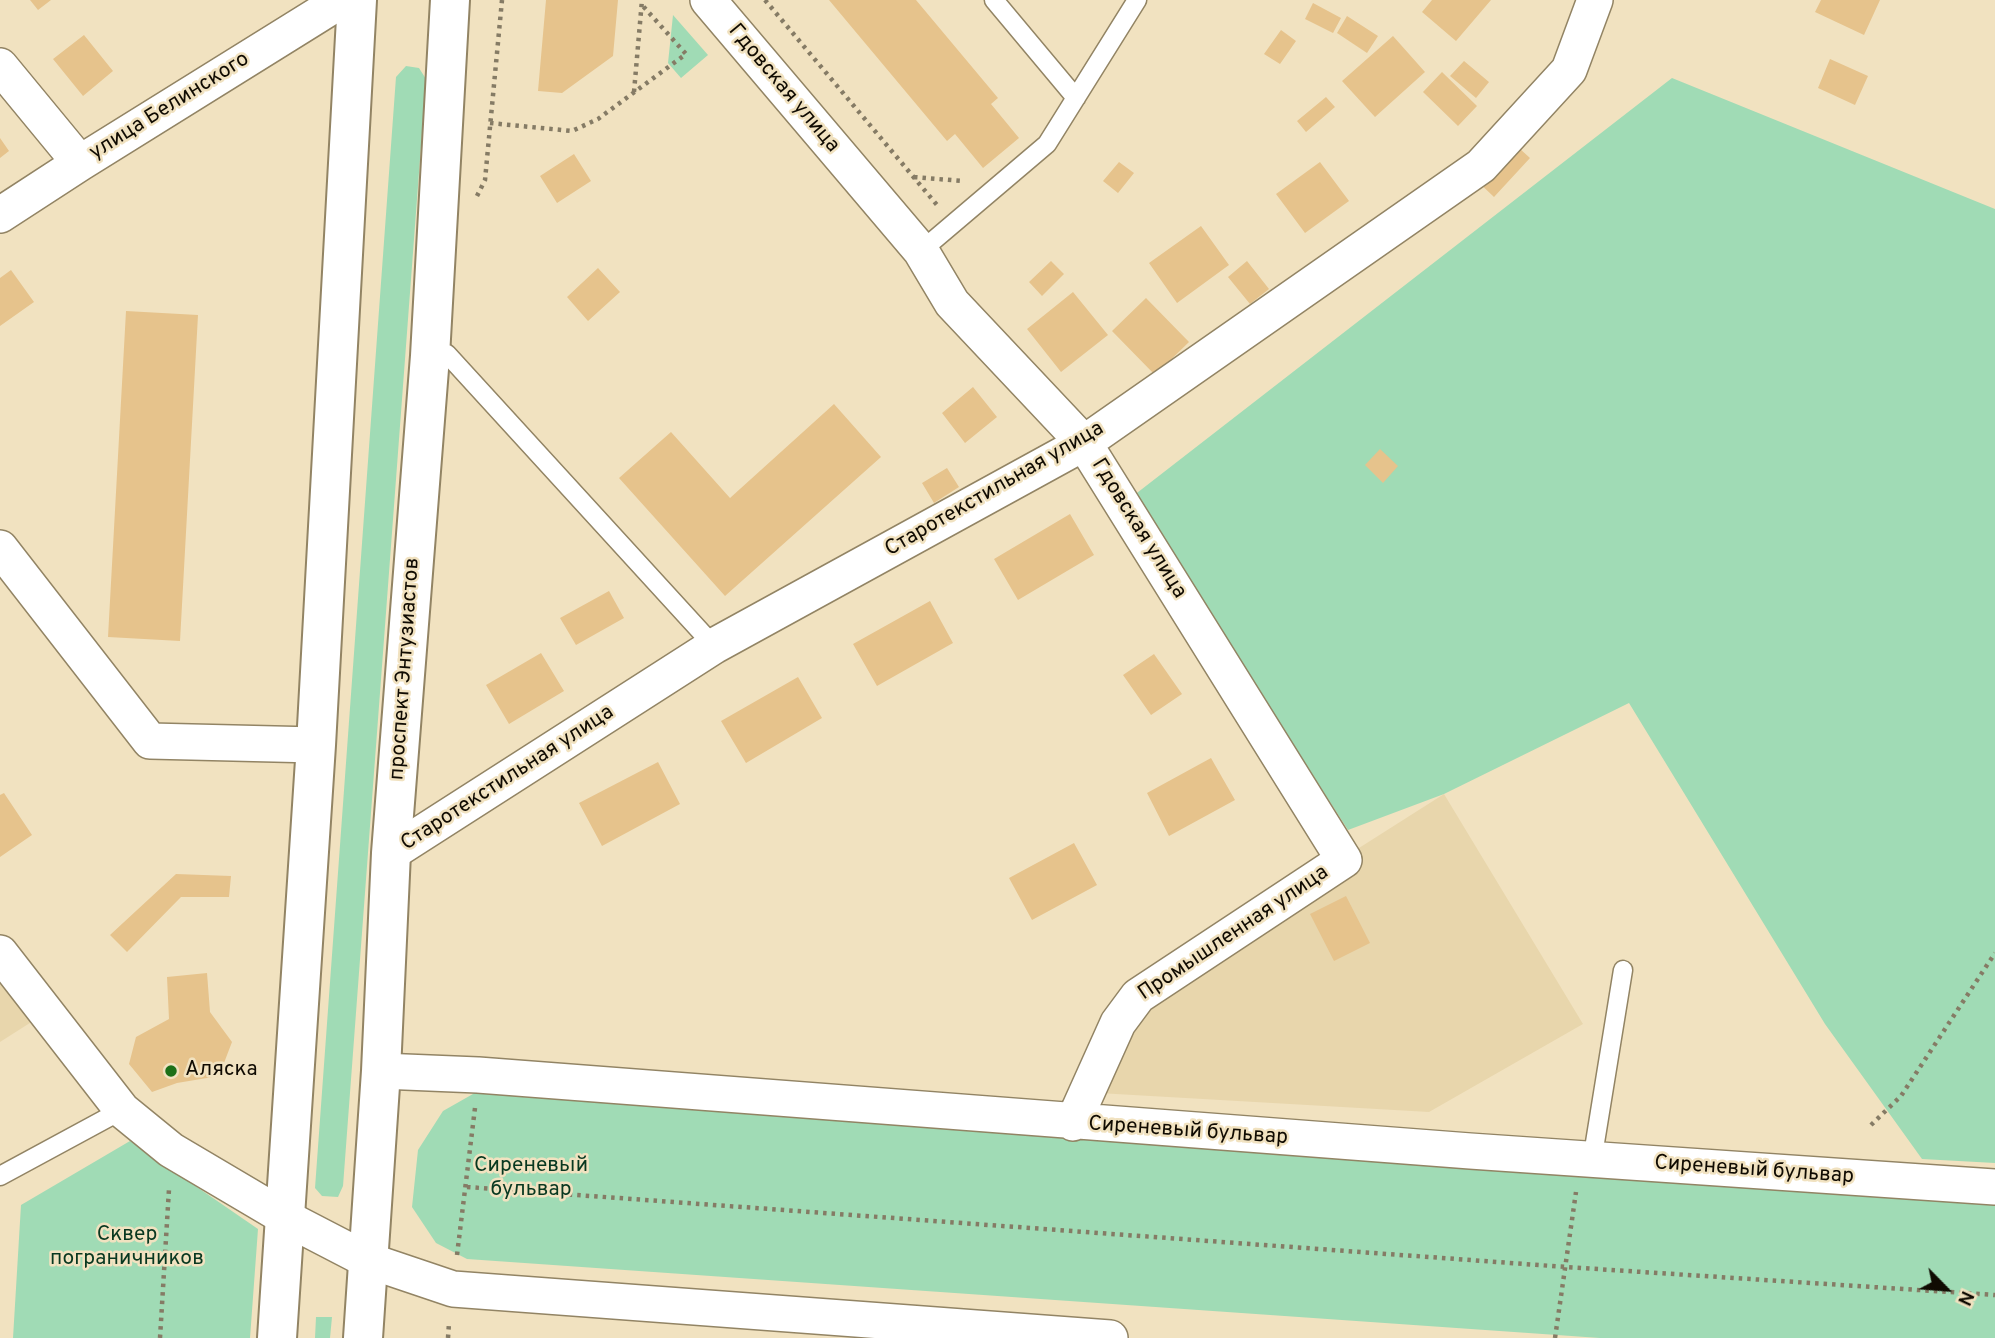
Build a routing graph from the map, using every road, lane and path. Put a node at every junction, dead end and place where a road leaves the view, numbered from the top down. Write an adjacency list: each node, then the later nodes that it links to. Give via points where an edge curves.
1 (342, 0): 14 (street, улица Белинского)
2 (357, 0): 24 (main road)
3 (450, 0): 20 (main road, проспект Энтузиастов)
4 (708, 0): 19 (street, Гдовская улица)
5 (765, 0): 15 (path)
6 (994, 0): 12 (lane)
7 (1137, 0): 12 (lane)
8 (1595, 0): 21 (street, Старотекстильная улица, via 1569,70 1481,166)
9 (642, 2): 11 (path); 11 (path, via 686,54)
10 (0, 66): 14 (street)
11 (634, 93): 13 (path, via 572,131)
12 (1076, 98): 18 (lane, via 1047,144)
13 (490, 123)
14 (80, 163): 17 (street, улица Белинского)
15 (914, 177): 16 (path); 18 (path)
16 (973, 182)
17 (0, 215)
18 (953, 224): 19 (lane)
19 (920, 251): 21 (street, Гдовская улица, via 952,303)
20 (430, 356): 23 (lane, via 447,354); 25 (main road, проспект Энтузиастов)
21 (1084, 443): 23 (street, Старотекстильная улица); 26 (street, Гдовская улица)
22 (0, 548): 24 (street, via 150,741)
23 (714, 646): 25 (street, Старотекстильная улица)
24 (316, 745): 40 (main road)
25 (391, 853): 30 (main road, проспект Энтузиастов)
26 (1344, 860): 33 (street, Промышленная улица, via 1138,996 1118,1023)
27 (0, 953): 32 (street)
28 (1995, 953): 34 (path, via 1901,1096)
29 (1623, 970): 36 (lane)
30 (381, 1071): 31 (street, Сиреневый бульвар); 41 (main road, проспект Энтузиастов)
31 (478, 1075): 33 (street, Сиреневый бульвар); 38 (path)
32 (122, 1110): 35 (street); 37 (lane)
33 (1073, 1123): 36 (street, Сиреневый бульвар)
34 (1871, 1125)
35 (171, 1150): 40 (street); 47 (path)
36 (1586, 1160): 39 (street, Сиреневый бульвар); 42 (path)
37 (0, 1176)
38 (467, 1186): 42 (path); 43 (path)
39 (1995, 1186)
40 (286, 1219): 41 (street); 48 (main road)
41 (368, 1260): 43 (street); 49 (main road, проспект Энтузиастов)
42 (1566, 1267): 44 (path); 52 (path)
43 (453, 1289): 45 (street); 50 (path)
44 (1995, 1295)
45 (817, 1327): 46 (street)
46 (1007, 1334): 51 (street)
47 (160, 1338)
48 (277, 1338)
49 (363, 1338)
50 (448, 1338)
51 (1110, 1338)
52 (1555, 1338)

